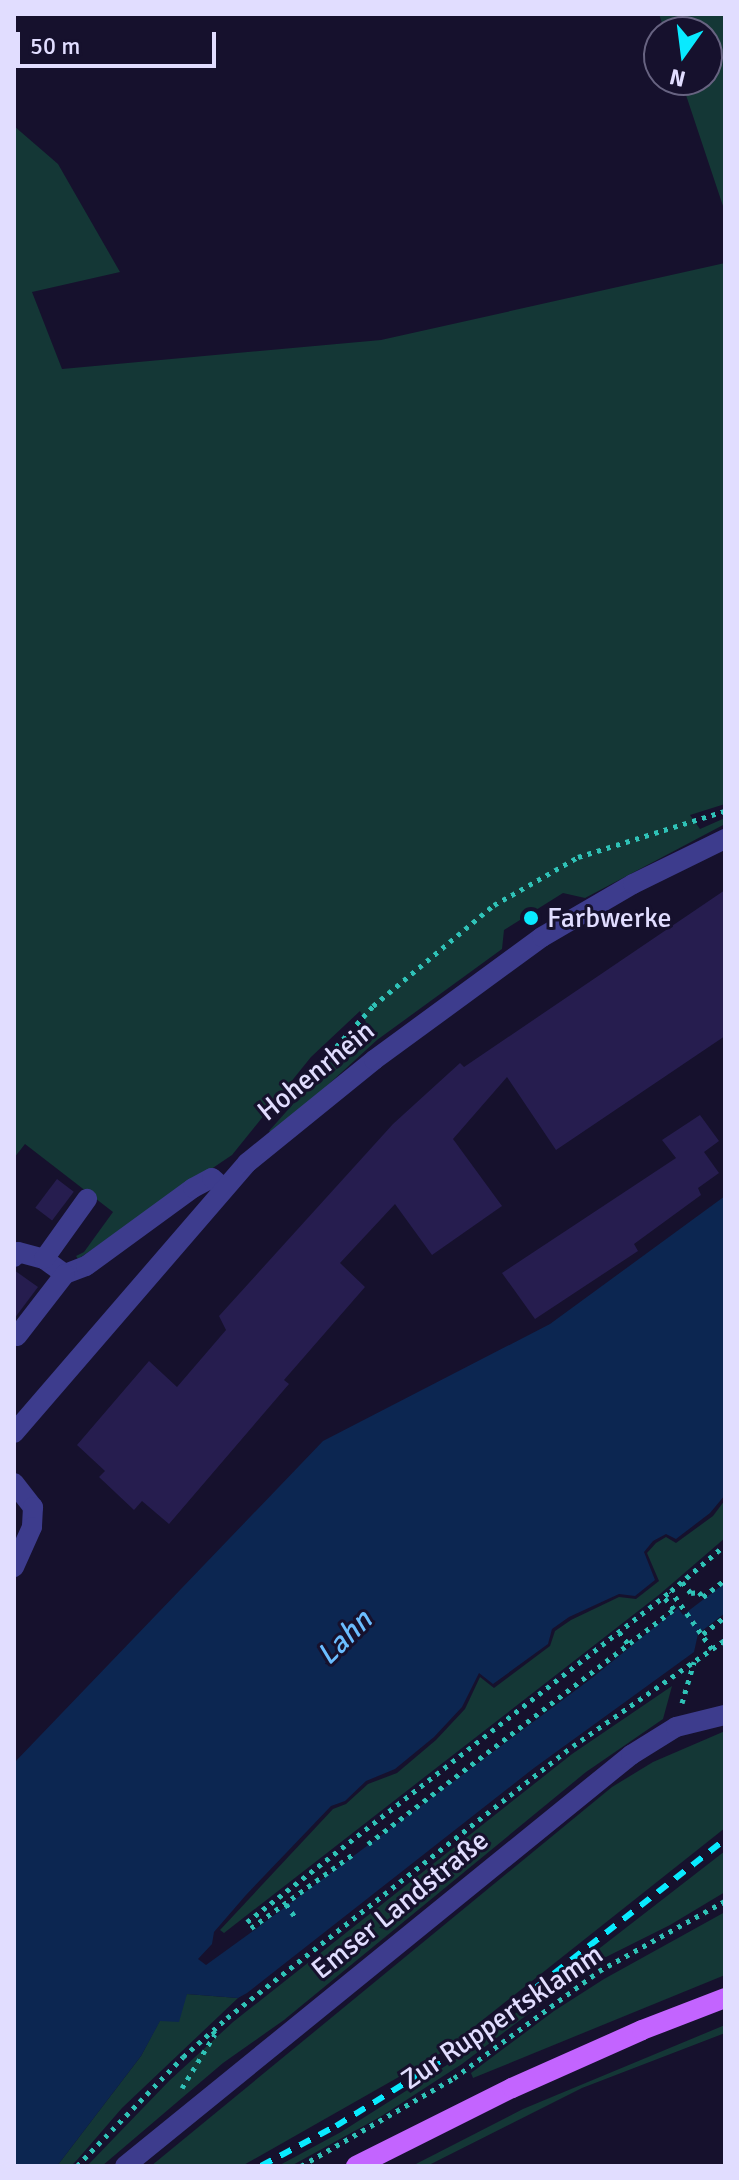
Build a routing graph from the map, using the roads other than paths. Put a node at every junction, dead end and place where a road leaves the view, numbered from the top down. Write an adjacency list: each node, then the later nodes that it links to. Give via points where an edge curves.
1 (725, 839): 2 (street, Hohenrhein, via 542,937 374,1060)
2 (223, 1188): 6 (street, via 212,1178 193,1188 86,1266); 8 (street, Hohenrhein)
3 (87, 1199): 5 (street)
4 (14, 1257): 5 (street, via 18,1252)
5 (44, 1259): 6 (street)
6 (65, 1274): 7 (street)
7 (17, 1336)
8 (14, 1433)
9 (14, 1483): 10 (street, via 33,1507 32,1527)
10 (14, 1567)
11 (725, 1715): 13 (street, Emser Landstraße, via 676,1727 652,1740)
12 (725, 1998): 14 (main road, via 512,2088)
13 (125, 2166)
14 (356, 2166)

